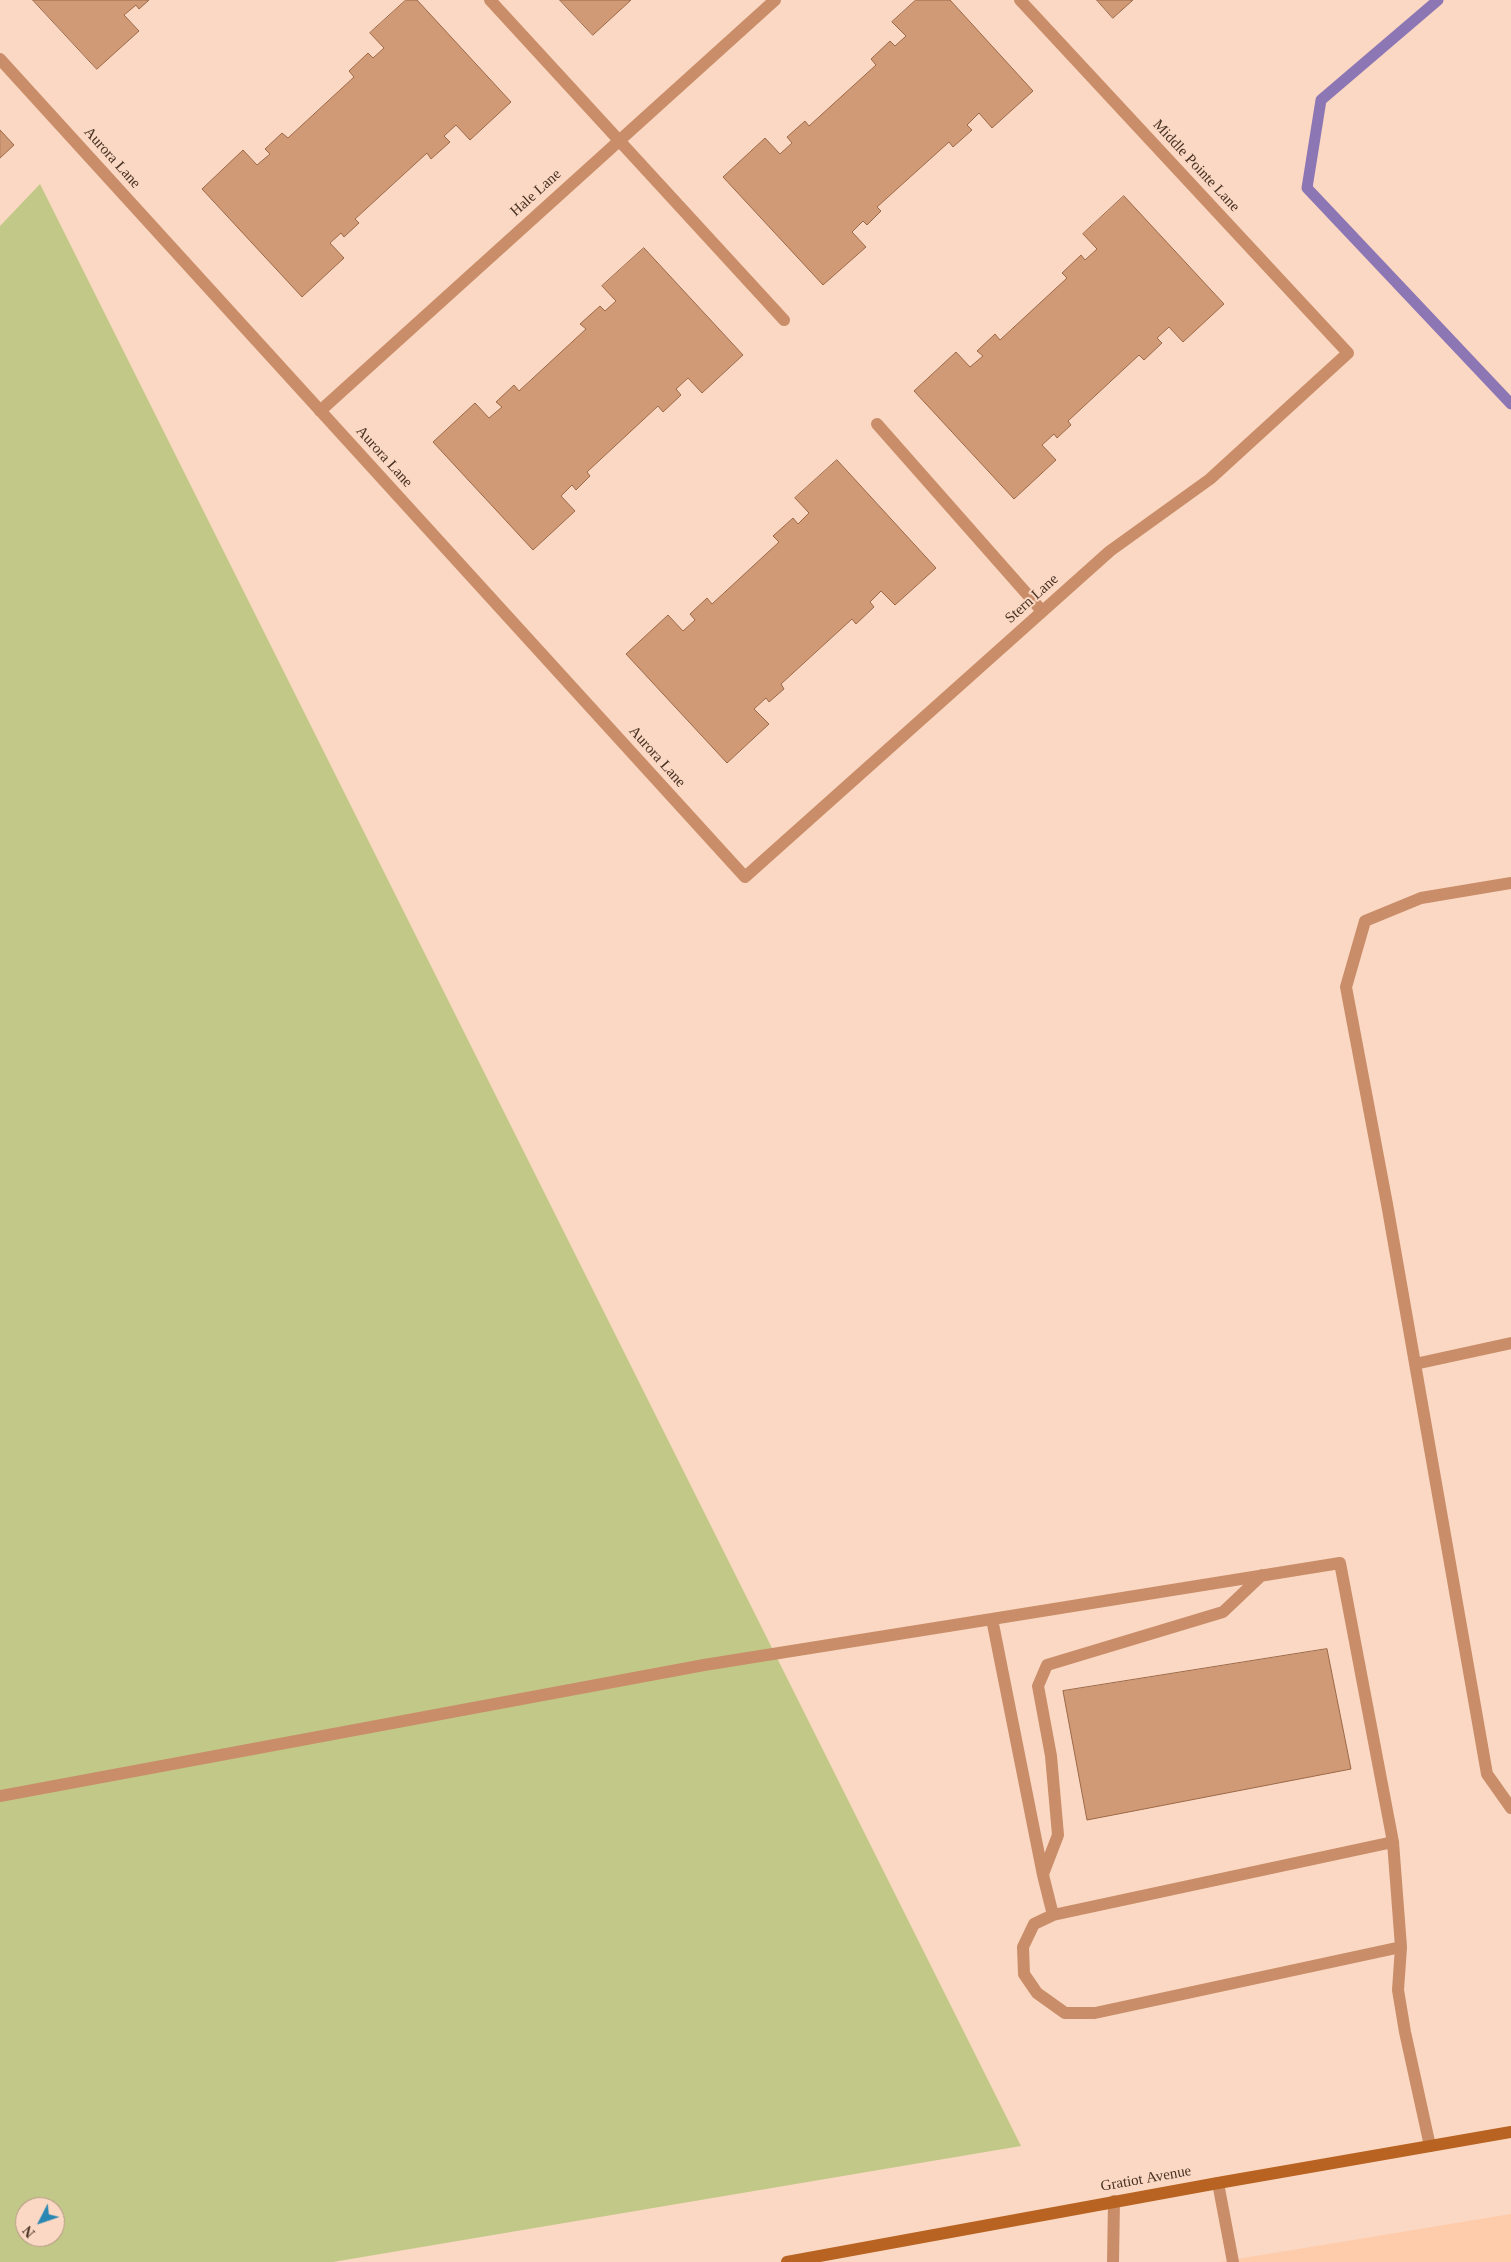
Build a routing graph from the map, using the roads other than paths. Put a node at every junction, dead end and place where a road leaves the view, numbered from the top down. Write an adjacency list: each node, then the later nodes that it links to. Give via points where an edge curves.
1 (490, 0): 5 (street)
2 (775, 0): 5 (street, Hale Lane)
3 (1020, 0): 7 (street, Middle Pointe Lane)
4 (0, 59): 8 (street, Aurora Lane)
5 (620, 140): 6 (street); 8 (street, Hale Lane)
6 (784, 320)
7 (1348, 353): 10 (street, Stern Lane, via 1210,478 1110,551)
8 (320, 411): 11 (street, Aurora Lane)
9 (877, 424): 10 (street)
10 (1042, 611): 11 (street, Stern Lane)
11 (745, 877)
12 (1511, 883): 14 (street, via 1421,898 1365,921 1346,987)
13 (1511, 1343): 14 (street)
14 (1415, 1364): 18 (street, via 1487,1774)
15 (1262, 1575): 16 (street); 19 (street, via 1340,1563); 20 (street, via 1222,1612 1048,1666 1038,1686 1051,1756 1058,1835)
16 (992, 1619): 17 (street, via 704,1665); 20 (street)
17 (0, 1796)
18 (1511, 1808)
19 (1393, 1842): 21 (street); 22 (street)
20 (1043, 1875): 21 (street)
21 (1053, 1915): 22 (street, via 1034,1924 1022,1947 1024,1974 1037,1993 1065,2013 1095,2013)
22 (1401, 1948): 24 (street, via 1398,1990)
23 (1511, 2132): 24 (main road, Gratiot Avenue)
24 (1430, 2146): 25 (main road, Gratiot Avenue)
25 (1218, 2183): 26 (main road, Gratiot Avenue); 29 (street)
26 (1114, 2201): 27 (main road, Gratiot Avenue); 28 (street)
27 (787, 2262)
28 (1112, 2262)
29 (1233, 2262)

